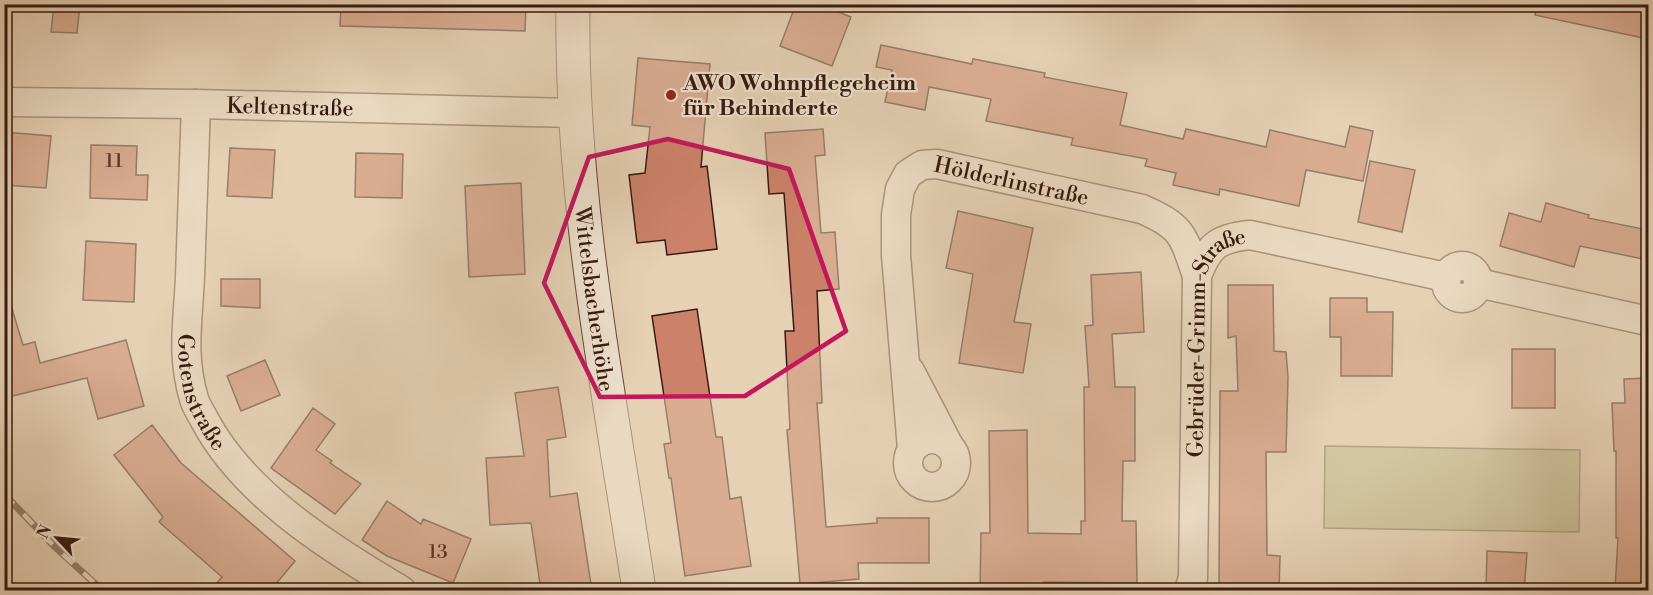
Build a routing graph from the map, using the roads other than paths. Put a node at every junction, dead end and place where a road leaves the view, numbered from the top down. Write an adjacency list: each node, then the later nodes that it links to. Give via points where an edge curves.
1 (573, 4): 4 (street, Wittelsbacherhöhe)
2 (4, 102): 3 (street, Keltenstraße)
3 (196, 104): 4 (street, Keltenstraße); 10 (street, Gotenstraße, via 185,353 195,401 228,456 263,494 342,555)
4 (575, 113): 11 (street, Wittelsbacherhöhe, via 598,324)
5 (1197, 276): 6 (street, Gebrüder-Grimm-Straße, via 1204,256 1215,245 1231,236 1250,235 1446,277 1452,269 1464,265 1475,272 1478,283); 7 (street, Hölderlinstraße, via 1179,232 1166,220 1142,209 937,164 922,165 908,174 900,189 896,215); 12 (street, Gebrüder-Grimm-Straße, via 1193,578)
6 (1648, 321)
7 (905, 361): 8 (street, Hölderlinstraße); 9 (street, Hölderlinstraße)
8 (950, 446): 9 (street, via 928,439); 9 (street, Hölderlinstraße, via 956,468 948,480 936,487 922,485 912,476 908,463)
9 (912, 449)
10 (401, 591)
11 (639, 591)
12 (1189, 591)

